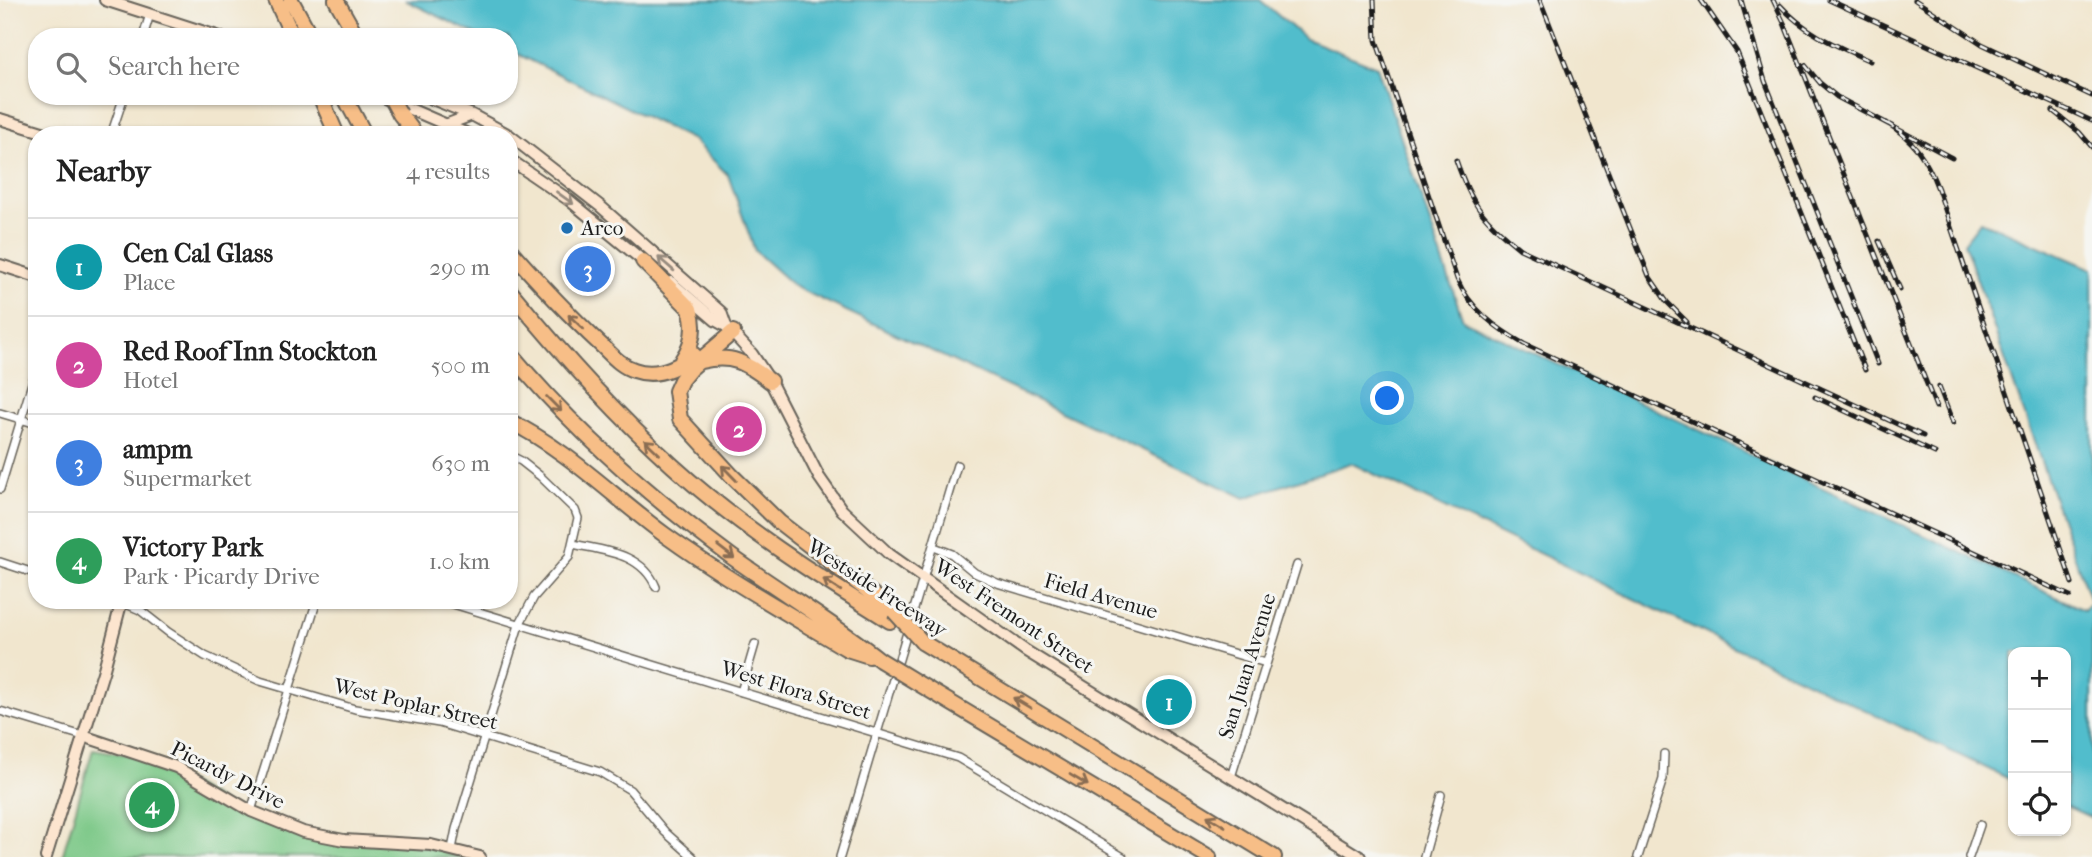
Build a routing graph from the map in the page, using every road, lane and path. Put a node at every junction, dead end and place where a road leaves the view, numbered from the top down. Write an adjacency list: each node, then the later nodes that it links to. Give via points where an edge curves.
1 (106, 0): 5 (street)
2 (276, 0): 8 (highway)
3 (291, 0): 9 (highway)
4 (336, 0): 10 (highway)
5 (150, 14): 6 (street); 7 (street)
6 (146, 28)
7 (193, 28)
8 (289, 28)
9 (306, 28)
10 (352, 28)
11 (121, 105): 19 (street)
12 (324, 105): 20 (highway)
13 (349, 105): 21 (highway)
14 (395, 105): 22 (highway, bridge)
15 (397, 105): 23 (street)
16 (447, 105): 17 (street, West Fremont Street)
17 (472, 115): 24 (street); 25 (street); 26 (street, West Fremont Street)
18 (0, 119): 27 (street)
19 (114, 126)
20 (333, 126)
21 (360, 126)
22 (408, 126)
23 (437, 126)
24 (452, 126)
25 (470, 126)
26 (492, 126)
27 (28, 128)
28 (518, 142): 31 (street, West Fremont Street)
29 (518, 165): 30 (street, West Fremont Street, one-way to 30)
30 (616, 239): 31 (street); 33 (street, West Fremont Street)
31 (639, 240): 37 (street, West Fremont Street, one-way to 31, via 721,312)
32 (518, 259): 40 (highway, one-way to 32, via 644,373 627,368 564,310)
33 (643, 261): 37 (street, West Fremont Street); 40 (highway, via 690,309 694,319 690,348)
34 (0, 265): 35 (street)
35 (28, 274)
36 (518, 300): 61 (highway, Westside Freeway, one-way to 36, via 773,546 673,467 588,382)
37 (730, 329): 38 (highway); 40 (highway); 41 (street, West Fremont Street)
38 (699, 362): 41 (highway, via 733,359); 61 (highway, one-way to 38, via 779,522 685,428 676,391)
39 (518, 363): 64 (highway, one-way to 64, via 586,436 673,512)
40 (674, 369)
41 (770, 381): 55 (street, West Fremont Street, via 819,477 842,510)
42 (28, 397): 44 (street)
43 (0, 413): 44 (street)
44 (21, 419): 45 (street); 49 (street)
45 (28, 421)
46 (518, 426): 64 (highway, via 573,460 713,568 847,649)
47 (518, 460): 50 (street, via 575,510 578,524)
48 (957, 465): 51 (street)
49 (0, 489)
50 (573, 544): 56 (street, via 627,556 647,572); 62 (street, via 569,557 534,597)
51 (934, 547): 55 (street); 65 (street, Field Avenue, via 997,583)
52 (0, 562): 54 (street)
53 (1297, 565): 65 (street, San Juan Avenue)
54 (28, 571)
55 (924, 579): 69 (street); 73 (street, West Fremont Street, via 1026,652)
56 (656, 587)
57 (120, 609): 70 (street)
58 (139, 609): 66 (street, West Poplar Street, via 205,656)
59 (314, 609): 66 (street)
60 (468, 609): 62 (street, West Flora Street)
61 (892, 616): 84 (highway, Westside Freeway, one-way to 61, bridge, via 924,643)
62 (519, 625): 67 (street, West Flora Street); 71 (street)
63 (755, 644): 67 (street)
64 (880, 660): 83 (highway, one-way to 83, bridge)
65 (1266, 663): 73 (street, San Juan Avenue)
66 (289, 690): 71 (street, West Poplar Street); 75 (street)
67 (741, 692): 69 (street, West Flora Street)
68 (0, 711): 70 (street)
69 (877, 733): 81 (street); 82 (street, West Flora Street, via 958,758)
70 (83, 736): 75 (street, Picardy Drive, via 176,767); 78 (street)
71 (484, 737): 77 (street); 80 (street, West Poplar Street, via 612,778 630,790)
72 (1664, 754): 87 (street, via 1663,779)
73 (1231, 777): 85 (street, West Fremont Street)
74 (1441, 795): 86 (street)
75 (251, 811): 77 (street, Picardy Drive, via 303,831 344,840)
76 (1980, 825): 88 (street)
77 (452, 849): 79 (street, Picardy Drive)
78 (46, 857)
79 (480, 857)
80 (692, 857)
81 (839, 857)
82 (1123, 857)
83 (1209, 857)
84 (1274, 857)
85 (1360, 857)
86 (1424, 857)
87 (1639, 857)
88 (1969, 857)

